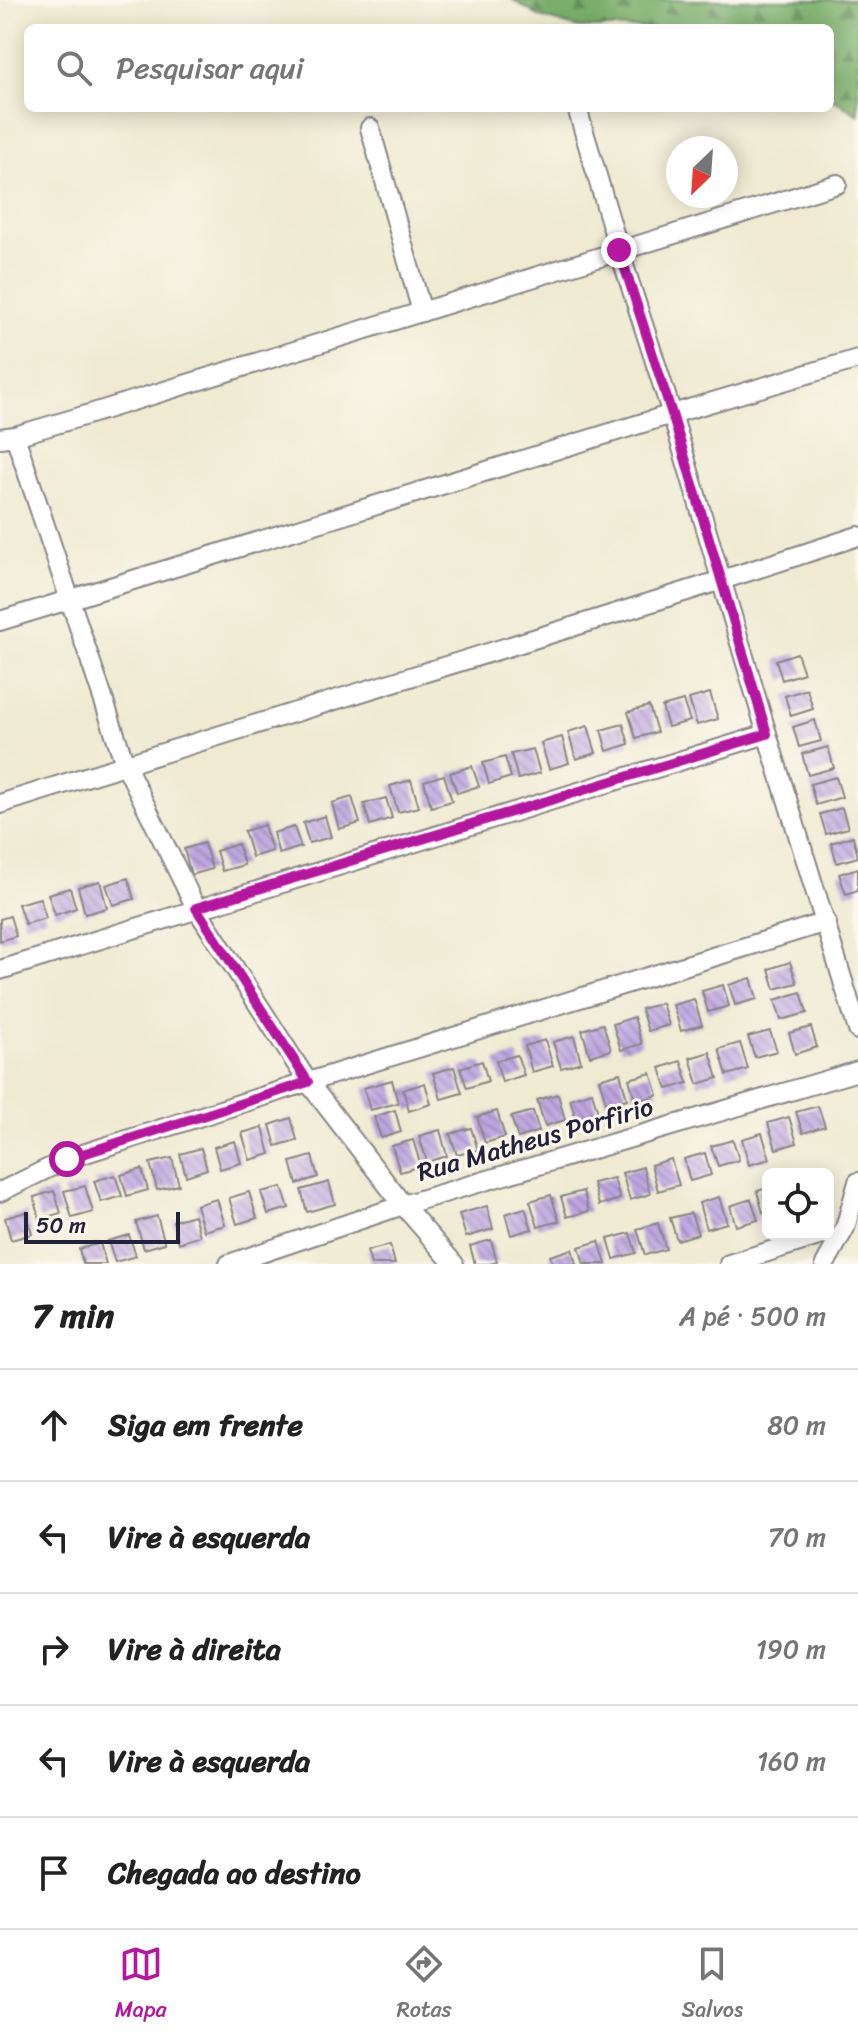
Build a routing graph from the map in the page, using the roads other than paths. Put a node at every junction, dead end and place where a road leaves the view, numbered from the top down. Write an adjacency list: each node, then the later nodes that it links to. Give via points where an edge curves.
1 (578, 112): 4 (street)
2 (370, 128): 5 (street)
3 (837, 184): 4 (street)
4 (619, 250): 5 (street); 7 (street)
5 (422, 312): 8 (street)
6 (858, 359): 7 (street)
7 (672, 414): 10 (street); 11 (street)
8 (8, 437): 11 (street)
9 (858, 536): 10 (street)
10 (721, 581): 13 (street); 14 (street)
11 (70, 599): 12 (street); 14 (street)
12 (0, 621)
13 (767, 734): 16 (street); 17 (street)
14 (125, 764): 15 (street); 16 (street)
15 (0, 804)
16 (196, 908): 18 (street); 21 (street)
17 (826, 922): 19 (street); 21 (street)
18 (0, 970)
19 (858, 1030)
20 (858, 1071): 24 (street, Rua Matheus Porfirio)
21 (308, 1082): 23 (street, via 67,1159); 24 (street)
22 (858, 1182): 25 (street)
23 (0, 1192)
24 (403, 1205): 28 (street, Rua Matheus Porfirio); 29 (street)
25 (834, 1230)
26 (807, 1240): 30 (street)
27 (831, 1240): 31 (street)
28 (229, 1264)
29 (454, 1264)
30 (729, 1264)
31 (825, 1264)

